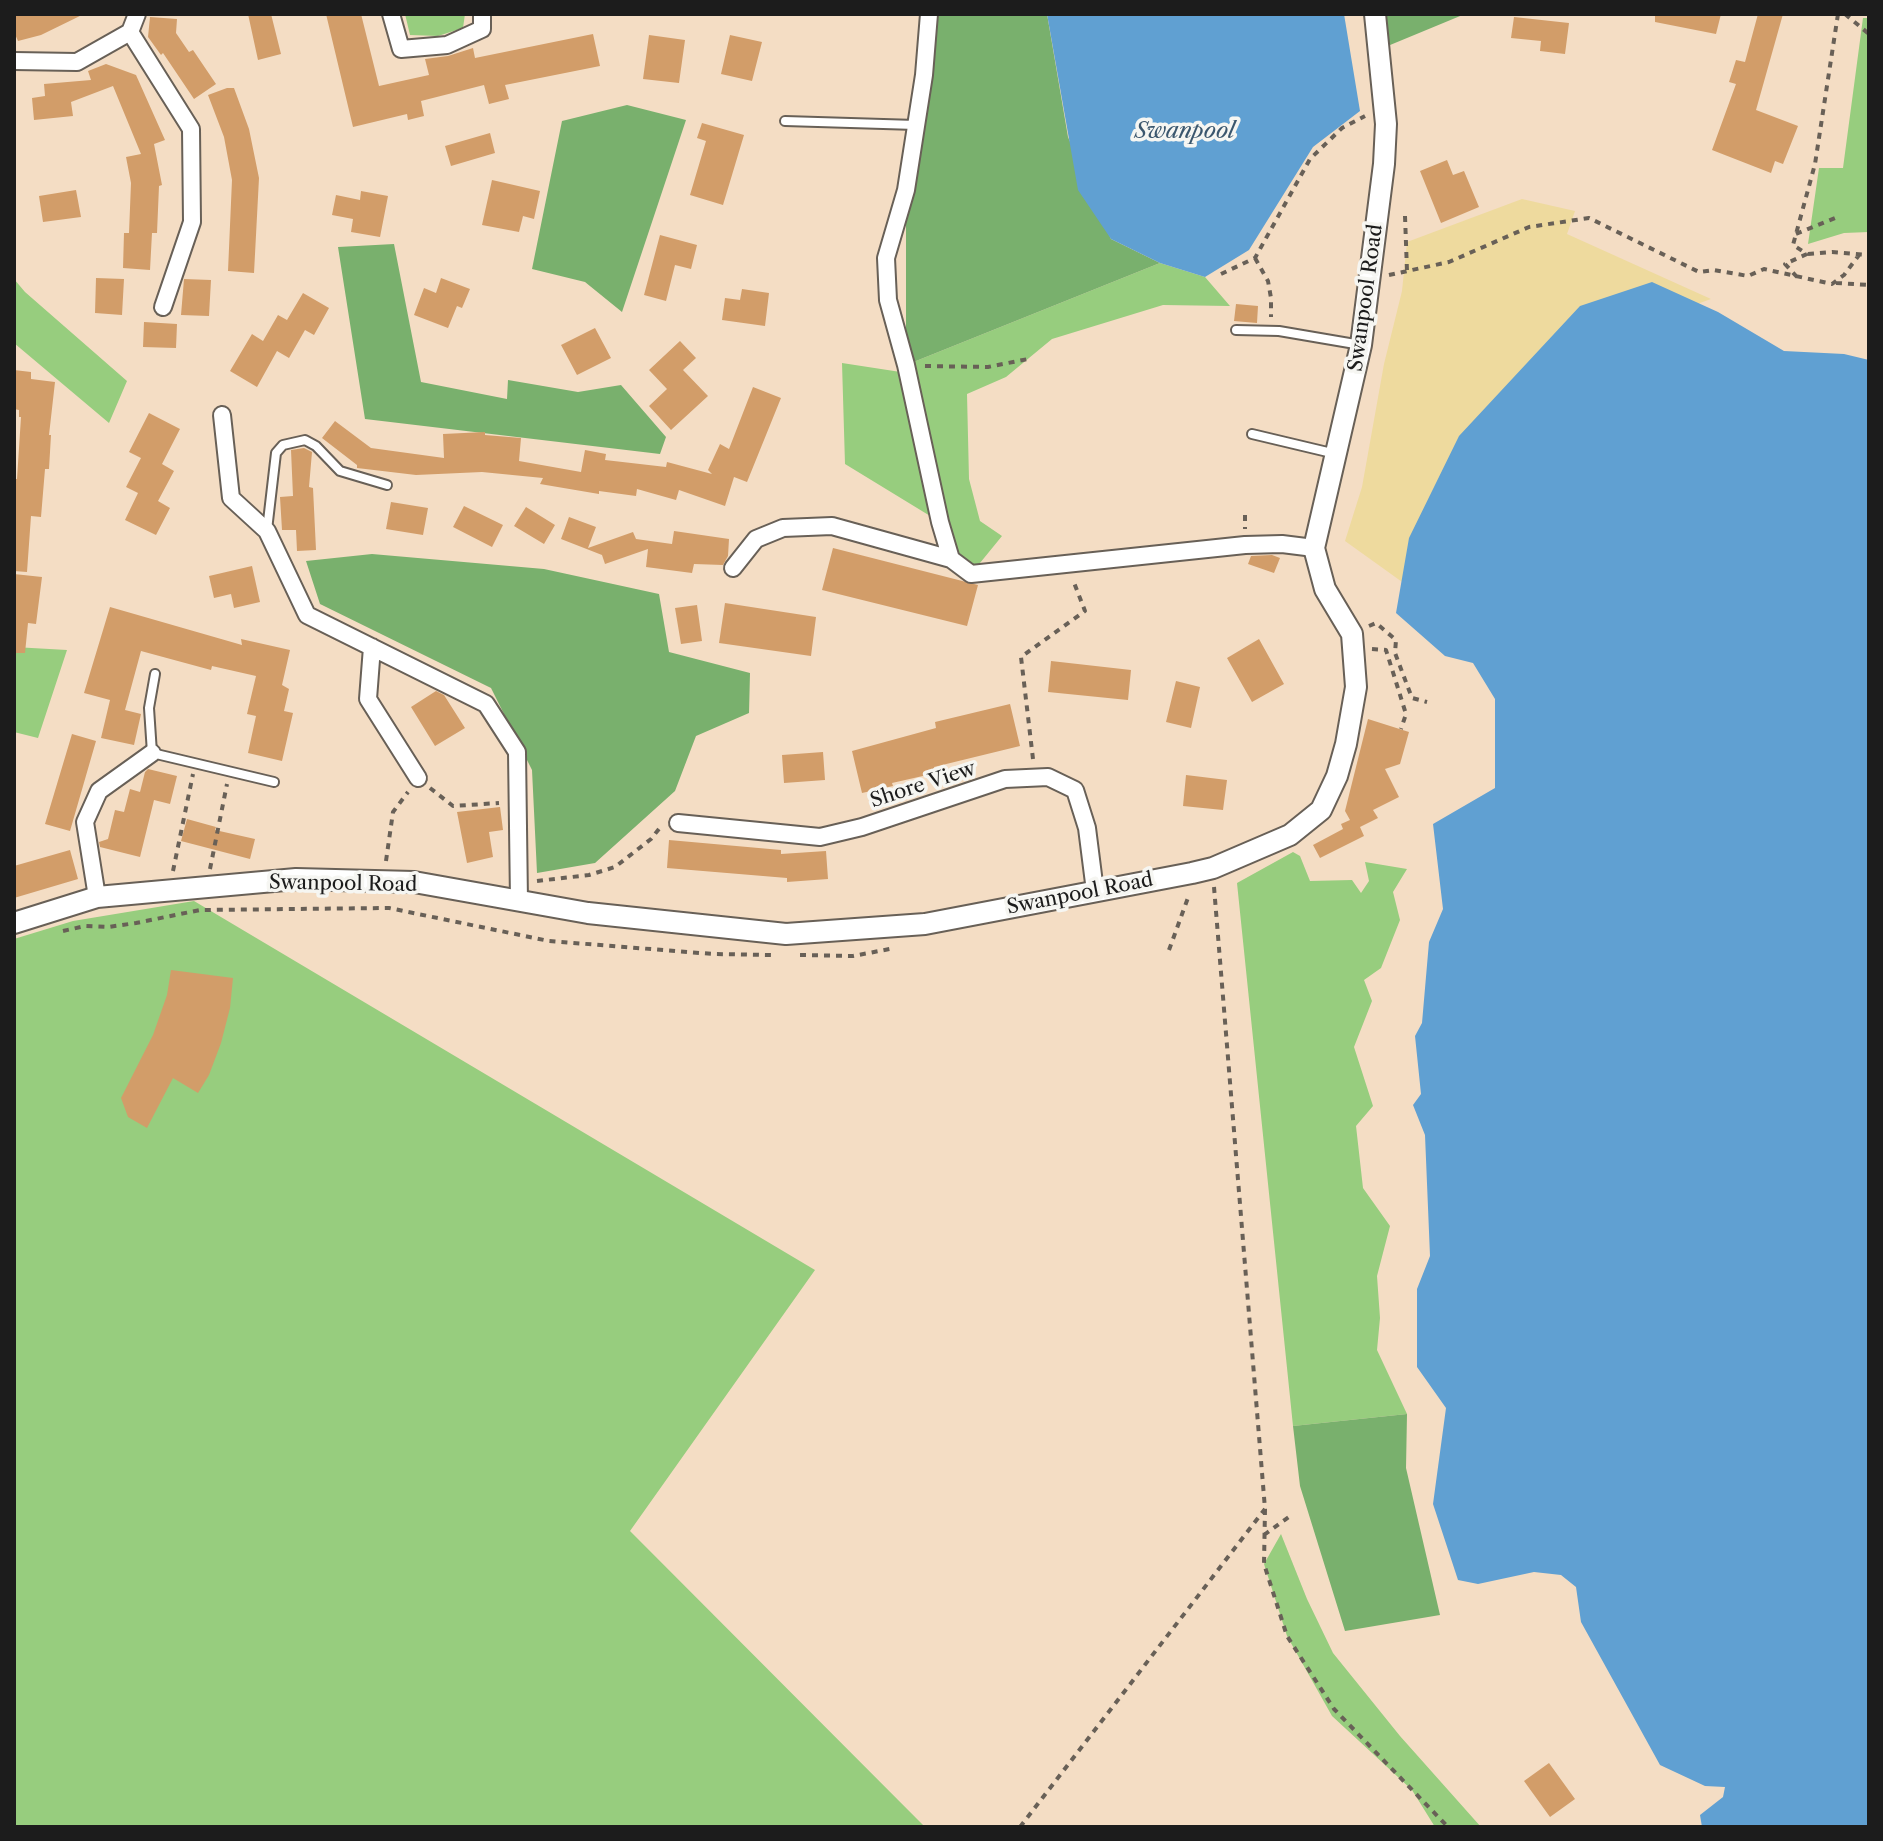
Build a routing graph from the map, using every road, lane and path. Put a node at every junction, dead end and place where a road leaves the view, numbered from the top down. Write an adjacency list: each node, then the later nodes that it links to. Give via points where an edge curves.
1 (137, 14): 8 (street)
2 (391, 14): 3 (street, via 401,49 447,45 482,29)
3 (482, 14)
4 (929, 14): 13 (street)
5 (1375, 14): 11 (street, Swanpool Road)
6 (1838, 14): 16 (path, via 1815,164)
7 (1845, 14): 9 (path)
8 (130, 32): 10 (street, via 77,62); 25 (street, via 191,129 192,222)
9 (1869, 34)
10 (14, 61)
11 (1384, 110): 20 (path, via 1342,128 1320,147); 28 (street, Swanpool Road, via 1384,164)
12 (785, 121): 13 (lane)
13 (916, 125): 30 (street, via 906,190 886,258 888,300)
14 (1405, 216): 22 (path, via 1407,271 1449,262 1529,227 1589,218 1699,272 1748,276 1764,269)
15 (1835, 218): 16 (path)
16 (1796, 234): 17 (path, via 1793,245)
17 (1807, 254): 18 (path); 22 (path, via 1785,264)
18 (1859, 255): 19 (path); 23 (path)
19 (1869, 255)
20 (1255, 258): 21 (path); 26 (path, via 1268,281)
21 (1221, 274)
22 (1798, 278): 23 (path)
23 (1836, 283): 24 (path)
24 (1869, 285)
25 (163, 307)
26 (1271, 319)
27 (1236, 330): 28 (lane, via 1279,331)
28 (1361, 345): 33 (street, Swanpool Road)
29 (1028, 359): 30 (path, via 988,367)
30 (906, 365): 37 (street)
31 (222, 415): 35 (street, via 231,498)
32 (1252, 434): 33 (lane)
33 (1336, 454): 36 (street, Swanpool Road)
34 (387, 485): 35 (lane, via 340,471 305,440 283,445 276,453)
35 (267, 531): 41 (street, via 307,615)
36 (1314, 548): 38 (street, via 1245,545); 42 (street, Swanpool Road, via 1325,589 1352,634)
37 (951, 559): 38 (street, via 971,574); 39 (street, via 832,526 783,528 756,539)
38 (1067, 563): 50 (path, via 1085,611 1021,657)
39 (733, 568)
40 (1388, 633): 44 (path, via 1396,640 1395,653 1412,698)
41 (372, 647): 49 (street, via 368,699); 52 (street, via 486,704 517,752)
42 (1353, 647): 45 (path, via 1386,650 1406,714); 56 (street, Swanpool Road, via 1356,687 1346,744 1321,810 1290,835)
43 (155, 674): 46 (lane, via 149,708)
44 (1427, 702)
45 (1401, 729)
46 (152, 753): 47 (lane); 61 (street, via 99,791 85,822)
47 (195, 763): 48 (lane); 58 (path)
48 (229, 771): 51 (lane); 57 (path)
49 (418, 778): 52 (path, via 453,806); 55 (path, via 393,812 387,860)
50 (1035, 778): 53 (street, Shore View, via 1005,779 820,837); 59 (street, Shore View, via 1048,777 1075,790 1087,828)
51 (274, 782)
52 (518, 802): 60 (street)
53 (678, 823)
54 (659, 828): 60 (path, via 615,867)
55 (380, 867)
56 (1192, 873): 59 (street, Swanpool Road); 64 (path)
57 (209, 875)
58 (172, 877)
59 (1095, 891): 60 (street, Swanpool Road, via 925,924 786,934 588,913)
60 (519, 892): 61 (street, Swanpool Road, via 296,879)
61 (97, 897): 63 (street, Swanpool Road)
62 (1215, 901): 65 (path)
63 (14, 923)
64 (1169, 950)
65 (1265, 1509): 67 (path); 68 (path)
66 (1293, 1514): 67 (path)
67 (1264, 1535): 69 (path, via 1264,1564 1287,1636 1334,1709)
68 (1020, 1827)
69 (1448, 1827)

